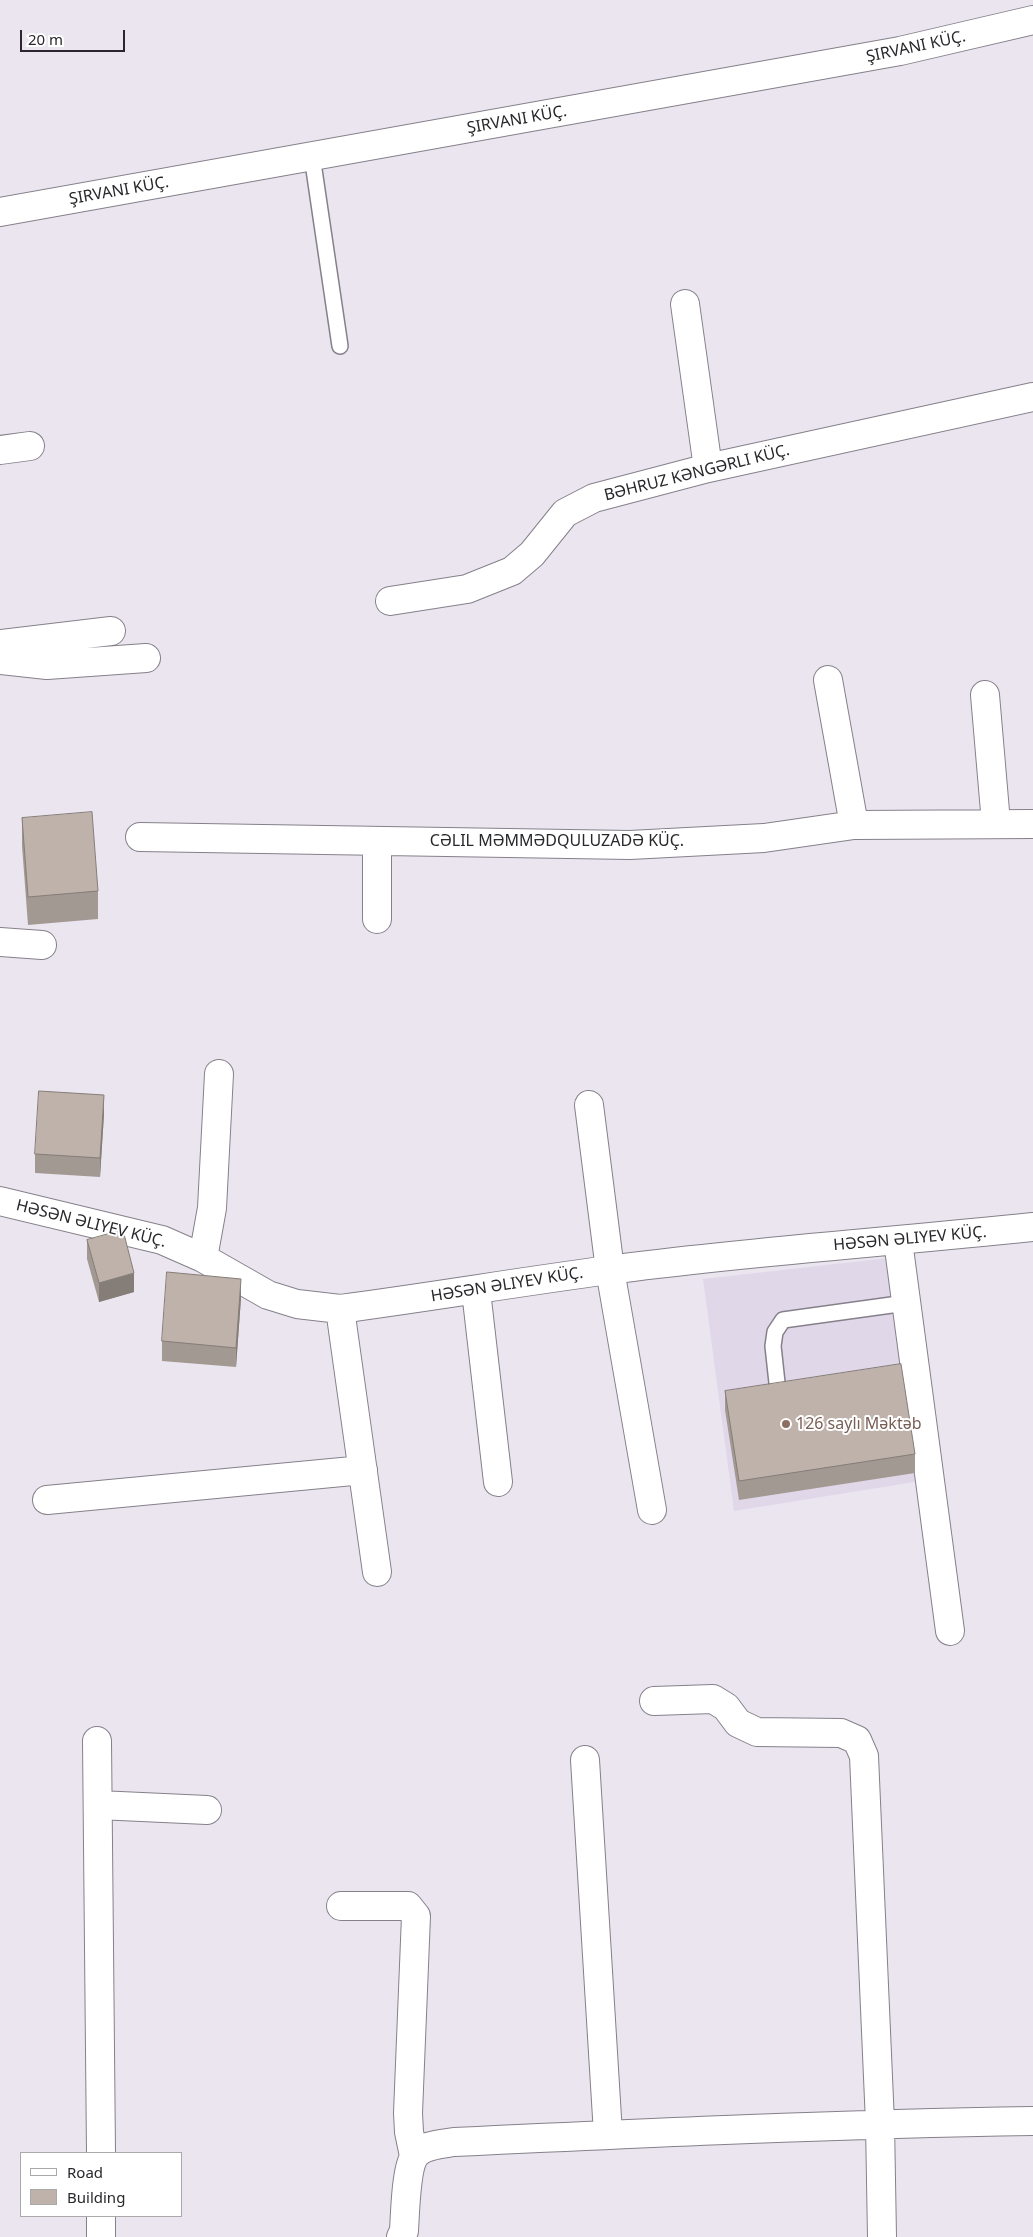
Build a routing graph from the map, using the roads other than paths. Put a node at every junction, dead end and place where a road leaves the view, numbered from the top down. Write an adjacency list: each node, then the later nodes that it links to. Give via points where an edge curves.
1 (1033, 20): 2 (street, ŞIRVANI KÜÇ., via 900,51)
2 (312, 156): 3 (street, ŞIRVANI KÜÇ.); 5 (lane)
3 (0, 212)
4 (685, 304): 9 (street)
5 (340, 346)
6 (1033, 397): 9 (street, BƏHRUZ KƏNGƏRLI KÜÇ.)
7 (30, 446): 8 (street)
8 (0, 450)
9 (708, 468): 10 (street, BƏHRUZ KƏNGƏRLI KÜÇ., via 594,498 565,513 532,554 512,570 467,589)
10 (390, 601)
11 (111, 631): 12 (street)
12 (2, 647): 13 (street, via 47,665)
13 (146, 658)
14 (828, 680): 18 (street)
15 (985, 695): 16 (street)
16 (996, 823): 17 (street, CƏLIL MƏMMƏDQULUZADƏ KÜÇ.); 18 (street, CƏLIL MƏMMƏDQULUZADƏ KÜÇ.)
17 (1033, 824)
18 (854, 825): 20 (street, CƏLIL MƏMMƏDQULUZADƏ KÜÇ., via 764,838 630,845)
19 (140, 838): 20 (street, CƏLIL MƏMMƏDQULUZADƏ KÜÇ.)
20 (377, 841): 21 (street)
21 (377, 919)
22 (0, 942): 23 (street)
23 (42, 945)
24 (219, 1074): 29 (street, via 212,1208)
25 (589, 1104): 30 (street)
26 (0, 1201): 29 (street, HƏSƏN ƏLIYEV KÜÇ., via 162,1240)
27 (1033, 1227): 28 (street, HƏSƏN ƏLIYEV KÜÇ.)
28 (898, 1241): 30 (street, HƏSƏN ƏLIYEV KÜÇ., via 803,1248); 32 (street)
29 (203, 1258): 33 (street, HƏSƏN ƏLIYEV KÜÇ., via 268,1295 297,1304)
30 (610, 1270): 31 (street, HƏSƏN ƏLIYEV KÜÇ.); 38 (street)
31 (476, 1290): 33 (street, HƏSƏN ƏLIYEV KÜÇ.); 36 (street)
32 (906, 1303): 34 (lane, via 783,1320 774,1332 773,1346); 40 (street)
33 (340, 1309): 35 (street)
34 (778, 1392)
35 (363, 1470): 37 (street); 39 (street)
36 (498, 1482)
37 (48, 1500)
38 (652, 1510)
39 (377, 1572)
40 (950, 1631)
41 (654, 1701): 48 (street, via 713,1699 726,1707 738,1723 758,1732 842,1733 857,1740 864,1756)
42 (97, 1741): 44 (street)
43 (585, 1760): 49 (street)
44 (98, 1805): 45 (street); 50 (street)
45 (207, 1810)
46 (341, 1906): 51 (street, via 408,1906 416,1916 408,2113)
47 (1033, 2121): 48 (street)
48 (880, 2123): 49 (street); 55 (street)
49 (608, 2134): 51 (street, via 454,2142 429,2146)
50 (101, 2152)
51 (414, 2156): 54 (street)
52 (101, 2217): 53 (street)
53 (101, 2237)
54 (401, 2237)
55 (882, 2237)

